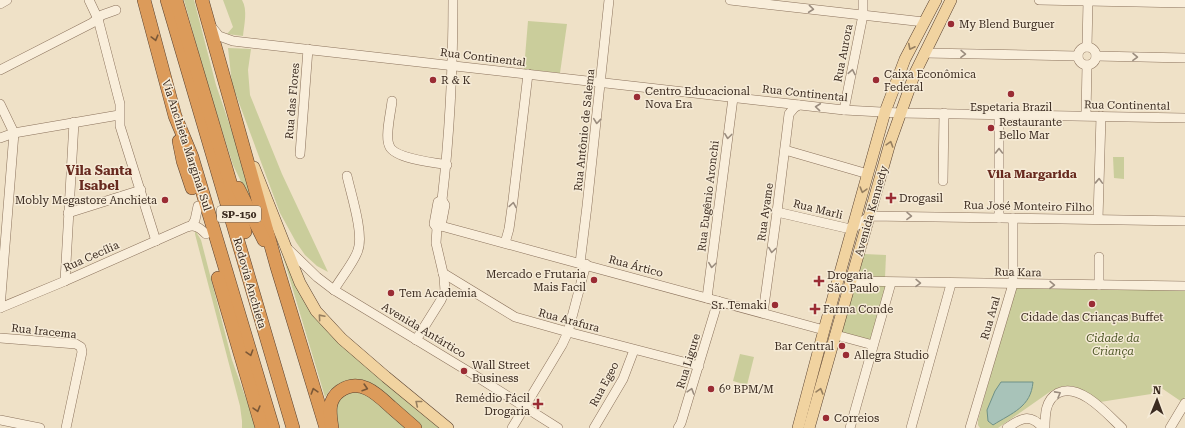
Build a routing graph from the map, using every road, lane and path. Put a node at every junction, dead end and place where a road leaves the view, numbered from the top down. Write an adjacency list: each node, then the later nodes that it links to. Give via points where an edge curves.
1 (8, 0): 16 (street)
2 (89, 0): 19 (street)
3 (144, 0): 47 (highway, Via Anchieta Marginal Sul / SP-150, one-way to 47)
4 (166, 0): 114 (highway, Rodovia Anchieta / SP-150)
5 (176, 0): 56 (highway, Rodovia Anchieta / SP-150)
6 (202, 0): 20 (highway, SP-150)
7 (453, 0): 29 (street)
8 (610, 0): 34 (street, Rua Antônio de Salema)
9 (730, 0): 18 (street, one-way to 18)
10 (863, 0): 18 (street, Rua Aurora)
11 (936, 0): 21 (main road, Avenida Kennedy)
12 (951, 0): 25 (main road, Avenida Kennedy)
13 (1039, 0): 14 (street)
14 (1088, 1): 15 (street); 23 (street)
15 (1185, 3)
16 (0, 4)
17 (116, 10): 19 (street)
18 (863, 15): 21 (street); 40 (street, Rua Aurora, one-way to 18)
19 (98, 19): 31 (street); 46 (street, via 120,104)
20 (207, 20): 22 (street, Rua Continental, via 216,33); 32 (highway, SP-150)
21 (924, 22): 41 (main road, Avenida Kennedy, one-way to 41, via 901,68)
22 (233, 41): 24 (street, Rua Continental); 32 (street, via 222,46)
23 (1087, 47): 26 (street, via 1079,50); 27 (street, via 1092,48)
24 (308, 49): 29 (street, Rua Continental); 57 (street, Rua das Flores)
25 (924, 53): 26 (street, one-way to 26); 42 (main road, Avenida Kennedy)
26 (1078, 56): 30 (street, via 1081,63)
27 (1096, 56): 28 (street, one-way to 28); 30 (street, via 1092,64)
28 (1185, 58)
29 (453, 65): 33 (street, Rua Continental); 58 (street)
30 (1087, 65): 48 (street)
31 (0, 70)
32 (223, 73): 51 (highway, SP-150)
33 (528, 74): 34 (street, Rua Continental); 77 (street, one-way to 33, via 513,200)
34 (601, 83): 35 (street, Rua Continental); 80 (street, Rua Antônio de Salema, one-way to 80)
35 (733, 98): 37 (street, Rua Continental); 94 (street, Rua Eugênio Aronchi, one-way to 94)
36 (392, 101): 58 (street, via 388,138 392,150 403,156)
37 (781, 103): 39 (street, Rua Continental); 44 (street)
38 (0, 104): 53 (street)
39 (799, 105): 40 (street, Rua Continental, one-way to 39); 44 (street)
40 (844, 110): 41 (street, Rua Continental)
41 (885, 112): 42 (street, Rua Continental); 59 (main road, Avenida Kennedy)
42 (900, 113): 43 (street, Rua Continental); 67 (main road, Avenida Kennedy, one-way to 42)
43 (944, 113): 45 (street, Rua Continental); 61 (street)
44 (789, 114): 55 (street, Rua Ayame)
45 (999, 114): 48 (street, Rua Continental); 68 (street, one-way to 45)
46 (119, 115): 52 (street); 62 (street, via 120,126)
47 (175, 116): 63 (highway, via 183,161); 111 (highway, Via Anchieta Marginal Sul / SP-150, one-way to 111, via 192,157)
48 (1086, 116): 49 (street, Rua Continental)
49 (1101, 116): 50 (street, Rua Continental); 70 (street, one-way to 49)
50 (1185, 118)
51 (236, 120): 78 (main road); 81 (highway, SP-150)
52 (74, 122): 53 (street); 66 (street)
53 (14, 133): 54 (street); 65 (street)
54 (0, 138)
55 (785, 150): 59 (street); 64 (street, Rua Ayame)
56 (221, 153): 81 (highway); 115 (highway, Rodovia Anchieta / SP-150)
57 (300, 154)
58 (447, 165): 73 (street, via 442,200 445,205)
59 (868, 174): 74 (main road, Avenida Kennedy, one-way to 74)
60 (347, 176): 92 (street, via 360,232 359,244 357,252)
61 (943, 181)
62 (141, 190): 66 (street); 76 (street)
63 (198, 206): 72 (street); 75 (highway)
64 (777, 212): 74 (street, Rua Marli); 97 (street, Rua Ayame, one-way to 97)
65 (4, 213): 82 (street)
66 (68, 213): 84 (street)
67 (870, 216): 68 (street, Rua José Monteiro Filho, one-way to 68); 74 (street); 85 (main road, Avenida Kennedy)
68 (999, 218): 69 (street, Rua José Monteiro Filho)
69 (1013, 218): 70 (street, Rua José Monteiro Filho); 89 (street, Rua Aral)
70 (1098, 220): 71 (street, Rua José Monteiro Filho)
71 (1185, 221)
72 (192, 225): 75 (street); 76 (street, Rua Cecília)
73 (439, 227): 77 (street, Rua Ártico); 83 (street, via 436,243)
74 (853, 228): 98 (main road, Avenida Kennedy)
75 (206, 234): 111 (highway, one-way to 111)
76 (156, 241): 84 (street, Rua Cecília)
77 (505, 243): 80 (street, Rua Ártico)
78 (284, 245): 92 (street, Avenida Antártico, via 311,272); 119 (main road, one-way to 78, via 369,363 321,317 300,283)
79 (1099, 257): 91 (street)
80 (583, 264): 94 (street, Rua Ártico); 99 (street, Rua Antônio de Salema)
81 (277, 267): 116 (highway, SP-150, one-way to 81)
82 (1, 270): 96 (street)
83 (443, 273): 87 (street, Rua Arafura); 93 (street)
84 (64, 281): 96 (street, Rua Cecília)
85 (851, 281): 86 (street, Rua Kara); 100 (main road, Avenida Kennedy)
86 (891, 283): 88 (street, Rua Kara, one-way to 88); 103 (street)
87 (461, 284): 93 (street); 99 (street, Rua Arafura, via 515,317)
88 (951, 284): 89 (street, Rua Kara); 126 (street)
89 (1013, 284): 91 (street, Rua Kara, one-way to 91); 110 (street, Rua Aral)
90 (1183, 284): 91 (street, Rua Kara)
91 (1099, 285)
92 (334, 290): 102 (street, Avenida Antártico)
93 (444, 295): 102 (street)
94 (708, 298): 95 (street, Rua Ártico)
95 (718, 301): 97 (street, Rua Ártico); 105 (street, Rua Ligure)
96 (0, 308)
97 (763, 313): 98 (street, Rua Ártico)
98 (824, 330): 123 (main road, Avenida Kennedy)
99 (568, 332): 104 (street, Rua Arafura); 107 (street, Rua Antônio de Salema)
100 (836, 335): 103 (street); 124 (main road, Avenida Kennedy, one-way to 100)
101 (0, 338): 113 (street, Rua Iracema, via 76,344 81,347)
102 (416, 340): 107 (street, Avenida Antártico)
103 (873, 345): 125 (street)
104 (634, 350): 105 (street, Rua Arafura); 122 (street, Rua Egeo, via 623,379)
105 (699, 366): 109 (street, Rua Ligure, one-way to 105)
106 (1185, 403): 130 (street)
107 (525, 406): 120 (street, Rua Antônio de Salema); 121 (street, Avenida Antártico)
108 (0, 420): 112 (street)
109 (683, 426)
110 (973, 426)
111 (264, 427)
112 (40, 428)
113 (66, 428)
114 (293, 428)
115 (302, 428)
116 (326, 428)
117 (332, 428): 118 (highway, one-way to 118, via 330,404 334,397 342,389 358,385 376,393)
118 (415, 428)
119 (448, 428)
120 (512, 428)
121 (558, 428)
122 (594, 428)
123 (798, 428)
124 (809, 428)
125 (850, 428)
126 (911, 428)
127 (1007, 428): 128 (street, via 1027,418)
128 (1044, 428): 129 (street, one-way to 129, via 1048,402 1056,394 1068,391 1086,396)
129 (1122, 428)
130 (1170, 428)

